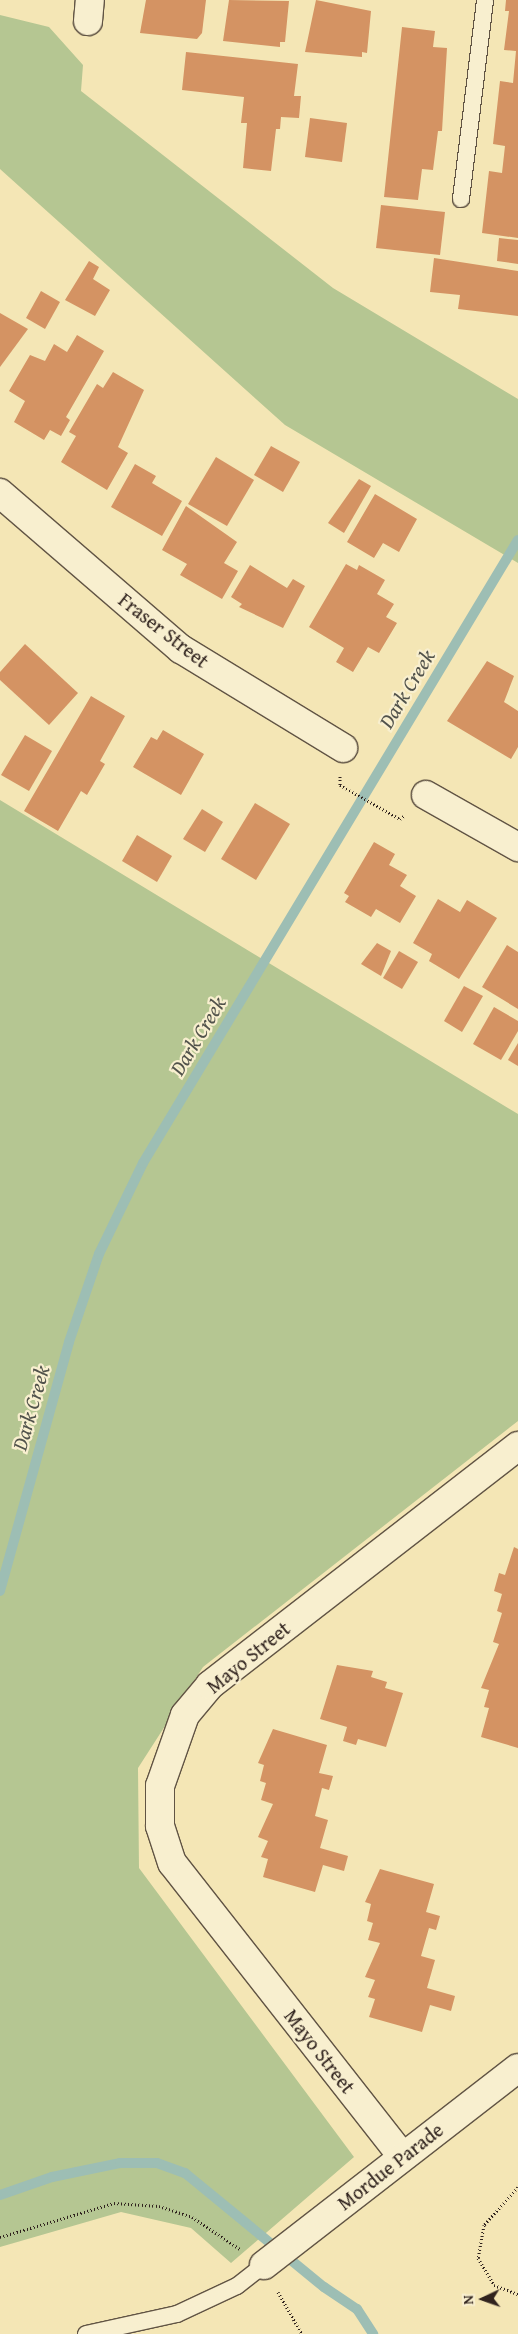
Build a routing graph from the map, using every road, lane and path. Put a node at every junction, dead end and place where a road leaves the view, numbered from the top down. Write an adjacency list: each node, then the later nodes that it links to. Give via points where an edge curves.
1 (484, 0): 2 (lane)
2 (461, 200)
3 (0, 493): 4 (street, Fraser Street, via 182,649)
4 (343, 748): 5 (path, via 340,785 400,819)
5 (426, 795): 6 (street)
6 (518, 847)
7 (518, 1446): 9 (street, Mayo Street, via 210,1684 185,1715 160,1786 160,1826 172,1863)
8 (518, 2068): 9 (street, Mordue Parade)
9 (402, 2156): 12 (street, Mordue Parade)
10 (518, 2187): 13 (path, via 484,2225 478,2258 494,2285)
11 (0, 2237): 12 (path, via 114,2203 159,2206 192,2217)
12 (264, 2265): 14 (lane, via 237,2286 177,2314); 15 (path)
13 (518, 2294)
14 (86, 2334)
15 (302, 2334)

